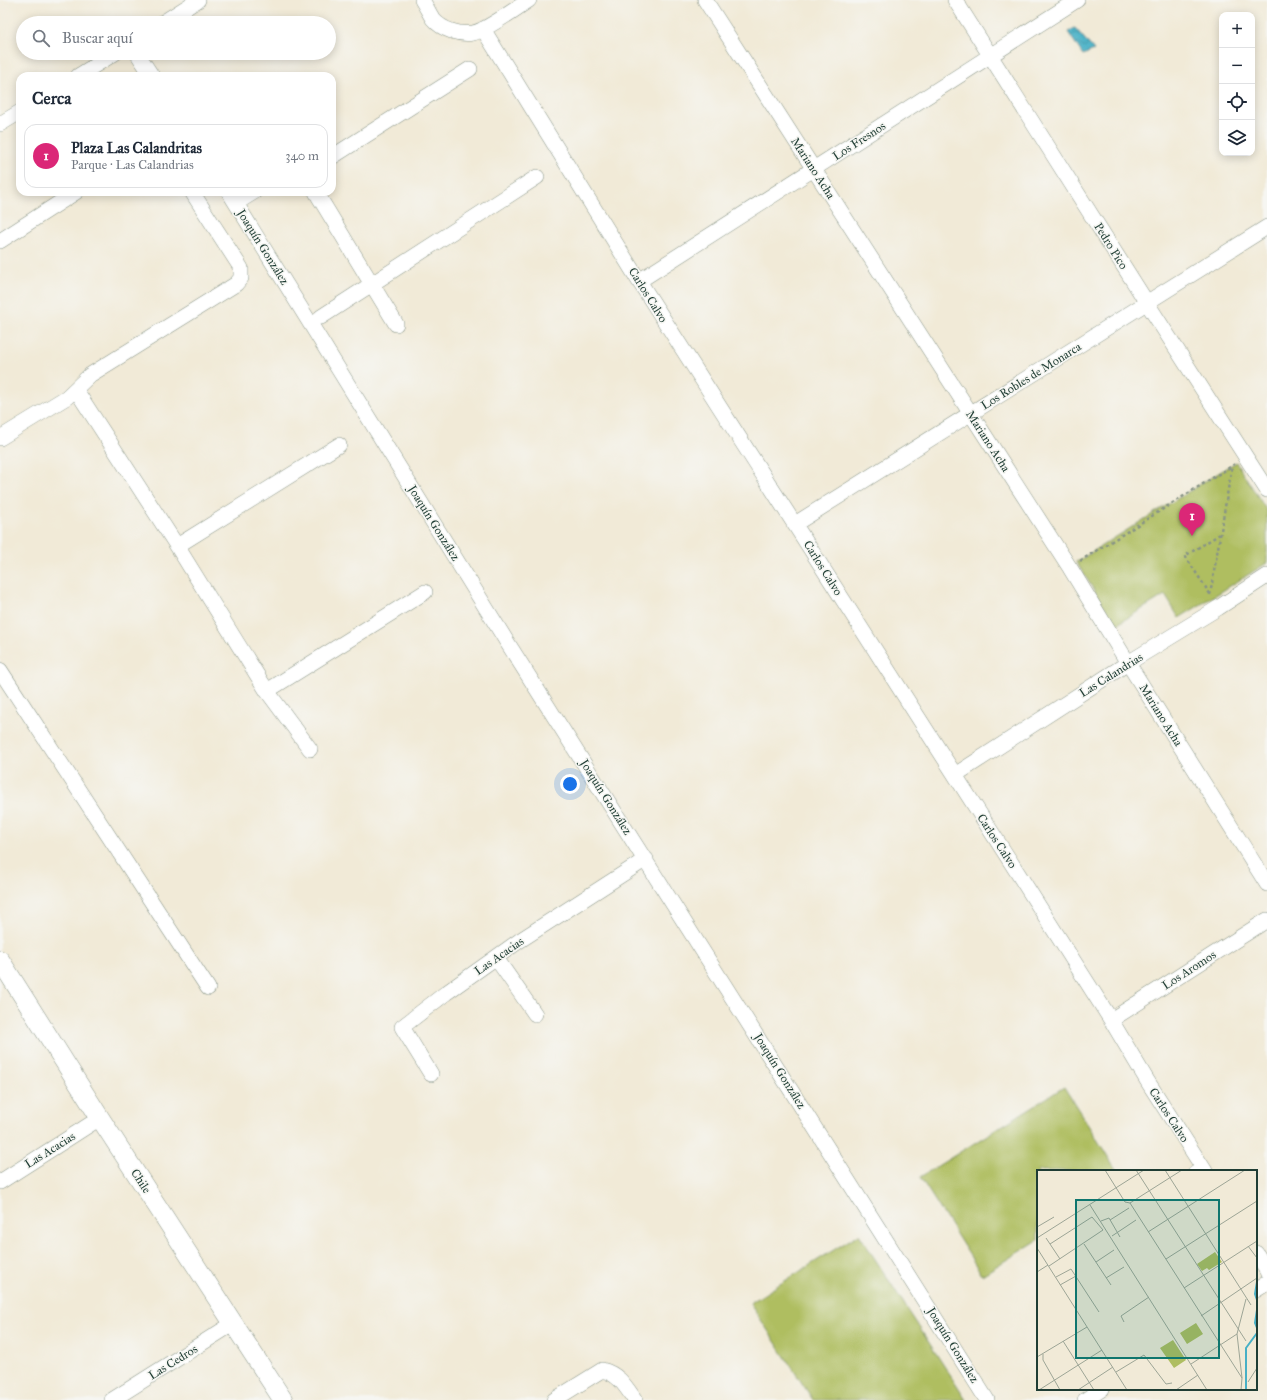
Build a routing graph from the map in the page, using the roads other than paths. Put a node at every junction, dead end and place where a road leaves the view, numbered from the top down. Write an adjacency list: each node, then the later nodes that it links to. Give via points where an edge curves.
1 (198, 0): 7 (street)
2 (422, 0): 8 (street, via 434,20 446,30 473,33)
3 (529, 0): 8 (street)
4 (705, 0): 18 (street, Mariano Acha)
5 (955, 0): 9 (street, Pedro Pico)
6 (1078, 0): 9 (street, Los Fresnos)
7 (173, 16)
8 (483, 29): 26 (street, Carlos Calvo)
9 (990, 55): 18 (street, Los Fresnos); 28 (street, Pedro Pico)
10 (104, 60): 13 (street)
11 (142, 60): 14 (street)
12 (470, 69): 17 (street)
13 (84, 72)
14 (149, 72)
15 (16, 114): 16 (street)
16 (0, 124)
17 (336, 154)
18 (814, 170): 26 (street, Los Fresnos); 32 (street, Mariano Acha)
19 (537, 177): 27 (street)
20 (70, 196): 25 (street)
21 (195, 196): 31 (street, via 240,268 240,278 236,284 90,375)
22 (235, 196): 45 (street, Joaquín González, via 503,635)
23 (318, 196): 27 (street)
24 (1267, 227): 28 (street, Los Robles de Monarca)
25 (0, 241)
26 (639, 281): 36 (street, Carlos Calvo)
27 (372, 284): 29 (street); 30 (street)
28 (1147, 303): 32 (street, Los Robles de Monarca); 35 (street, Pedro Pico)
29 (320, 317)
30 (396, 324)
31 (76, 390): 33 (street); 37 (street)
32 (970, 414): 36 (street, Los Robles de Monarca); 40 (street, Mariano Acha, via 1070,568)
33 (0, 438)
34 (339, 445): 37 (street)
35 (1267, 490)
36 (795, 524): 44 (street, Carlos Calvo)
37 (177, 546): 42 (street)
38 (1267, 576): 40 (street, Las Calandrias)
39 (425, 592): 42 (street)
40 (1128, 664): 44 (street, Las Calandrias); 46 (street, Mariano Acha)
41 (0, 670): 50 (street)
42 (267, 691): 43 (street)
43 (310, 749)
44 (955, 775): 52 (street, Carlos Calvo)
45 (646, 859): 48 (street, Las Acacias); 67 (street, Joaquín González)
46 (1267, 884)
47 (1267, 920): 52 (street, Los Aromos)
48 (496, 958): 51 (street); 53 (street, Las Acacias, via 402,1027)
49 (0, 960): 54 (street, Chile)
50 (208, 988)
51 (535, 1014)
52 (1112, 1020): 55 (street, Carlos Calvo)
53 (431, 1074)
54 (100, 1118): 56 (street, Las Acacias); 61 (street, Chile)
55 (1199, 1169)
56 (0, 1182)
57 (1257, 1255): 58 (street)
58 (1267, 1271)
59 (1267, 1283): 60 (street)
60 (1257, 1289)
61 (234, 1323): 63 (street, Las Cedros); 64 (street, Chile)
62 (1100, 1390): 68 (street)
63 (112, 1400)
64 (283, 1400)
65 (554, 1400): 66 (street, via 602,1370 623,1382)
66 (635, 1400)
67 (987, 1400)
68 (1085, 1400)

